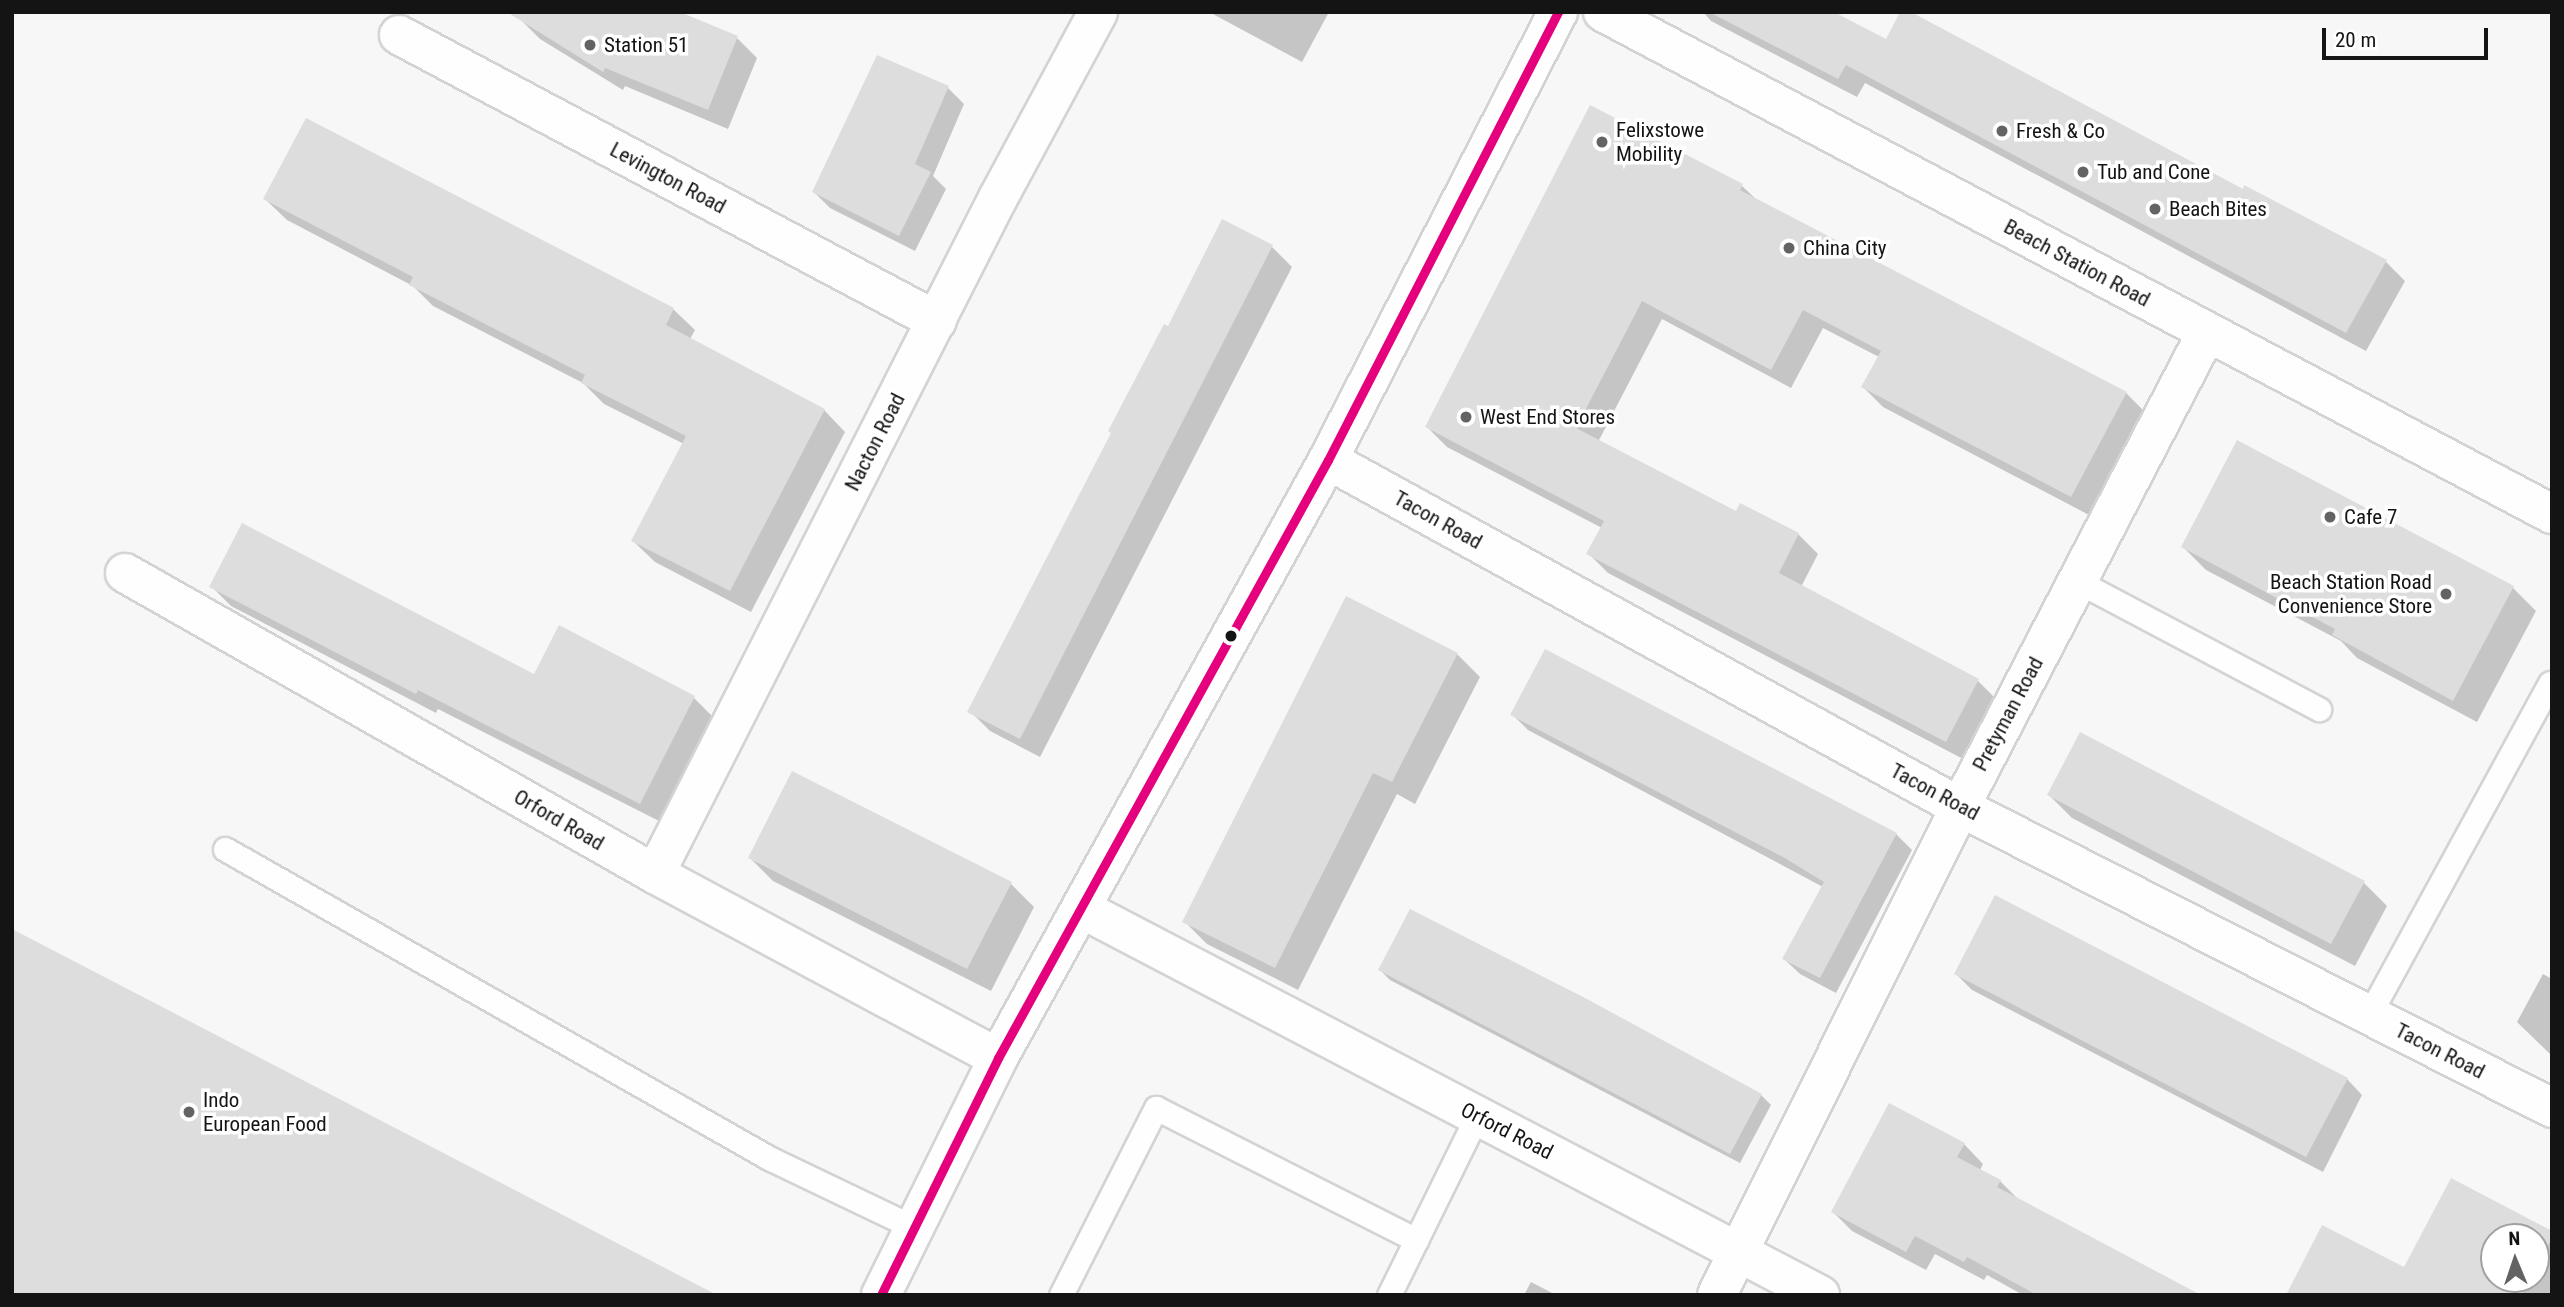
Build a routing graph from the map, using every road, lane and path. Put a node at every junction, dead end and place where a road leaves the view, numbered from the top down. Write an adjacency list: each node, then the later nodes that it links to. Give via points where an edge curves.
1 (1098, 12): 5 (street, Nacton Road)
2 (1558, 12): 7 (street)
3 (1603, 12): 6 (street, Beach Station Road)
4 (399, 35): 5 (street, Levington Road)
5 (937, 321): 15 (street, Nacton Road)
6 (2207, 332): 8 (street, Beach Station Road); 10 (street, Pretyman Road)
7 (1328, 460): 13 (street, Tacon Road); 16 (street)
8 (2552, 514)
9 (125, 573): 15 (street, Orford Road)
10 (2077, 581): 12 (lane); 13 (street, Pretyman Road)
11 (2550, 683): 17 (lane)
12 (2319, 709)
13 (1960, 807): 17 (street, Tacon Road); 23 (street, Pretyman Road)
14 (225, 849): 21 (lane, via 769,1158)
15 (655, 874): 18 (street, Orford Road)
16 (1082, 909): 18 (street); 20 (street, Orford Road)
17 (2369, 1015): 19 (street, Tacon Road)
18 (998, 1058): 21 (street)
19 (2552, 1108)
20 (1478, 1116): 22 (lane); 23 (street, Orford Road)
21 (913, 1227): 24 (street)
22 (1416, 1240): 25 (lane, via 1156,1108); 26 (lane)
23 (1739, 1250): 27 (street, Pretyman Road); 28 (street, Orford Road)
24 (881, 1295)
25 (1061, 1295)
26 (1389, 1295)
27 (1717, 1295)
28 (1820, 1295)

